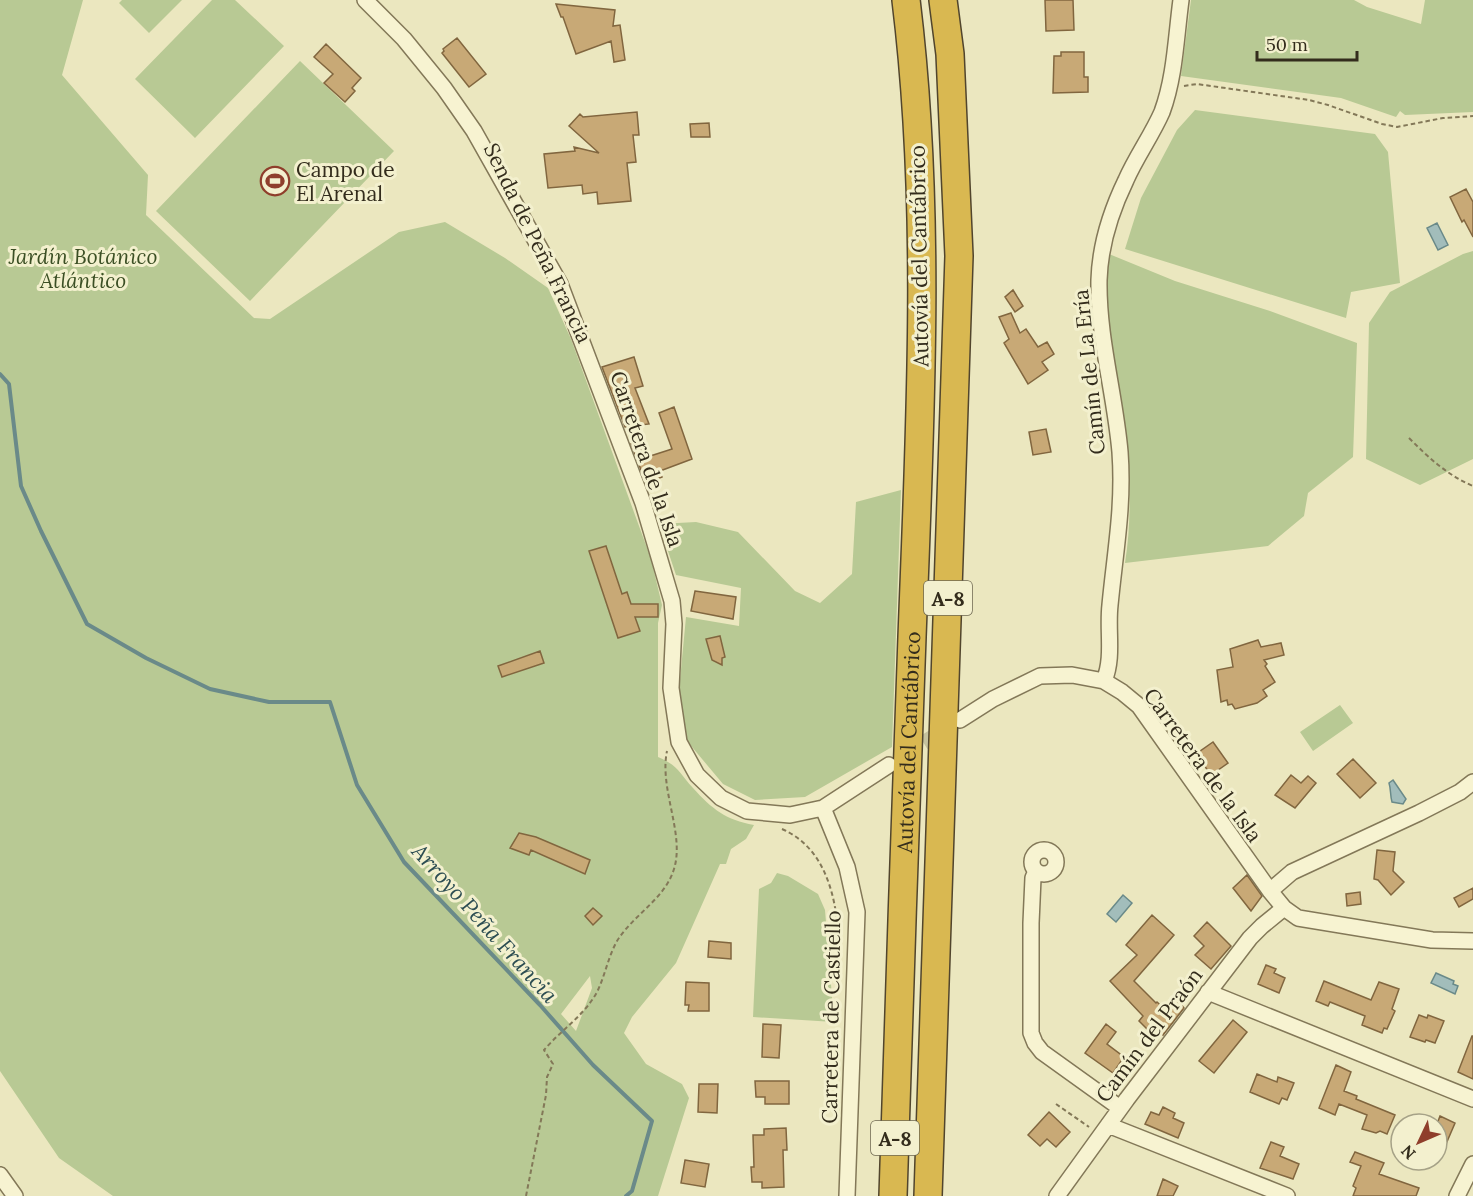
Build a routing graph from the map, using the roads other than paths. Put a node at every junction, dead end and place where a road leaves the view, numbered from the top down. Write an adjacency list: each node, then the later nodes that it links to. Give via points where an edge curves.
1 (365, 0): 9 (street, Carretera de la Isla, via 404,39 474,131 560,284 643,503 672,601 671,688 679,742 696,775 720,798 747,811 789,815)
2 (906, 0): 23 (highway, Autovía del Cantábrico / A-8, via 923,255)
3 (943, 0): 12 (highway, Autovía del Cantábrico / A-8, via 950,54 959,256)
4 (1181, 0): 5 (street, Camín de La Ería, via 1169,87 1161,113 1117,201 1102,253 1101,325 1122,489 1110,606 1109,668)
5 (1104, 681): 6 (street, Carretera de la Isla, via 1072,675 1040,676); 11 (street, Carretera de la Isla, via 1139,706)
6 (960, 720)
7 (889, 765): 9 (street, Carretera de la Isla)
8 (1473, 782): 11 (street, via 1419,813 1292,872)
9 (823, 808): 22 (street, Carretera de Castiello, via 847,867 857,912)
10 (1036, 871): 17 (street, via 1031,923 1031,1033 1042,1052)
11 (1270, 891): 13 (street, Carretera de la Isla)
12 (937, 905): 24 (highway, Autovía del Cantábrico / A-8); 25 (highway, via 944,1014)
13 (1284, 908): 14 (street, via 1298,918 1319,922 1432,939); 15 (street, Camín del Praón, via 1250,938)
14 (1473, 941)
15 (1208, 992): 16 (street); 17 (street, Camín del Praón)
16 (1473, 1099)
17 (1120, 1108): 18 (street, Camín del Praón)
18 (1104, 1130): 26 (street, Camín del Praón); 27 (street)
19 (1473, 1164): 28 (street)
20 (0, 1175): 21 (street)
21 (15, 1196)
22 (847, 1196)
23 (893, 1196)
24 (928, 1196)
25 (942, 1196)
26 (1057, 1196)
27 (1287, 1196)
28 (1457, 1196)

